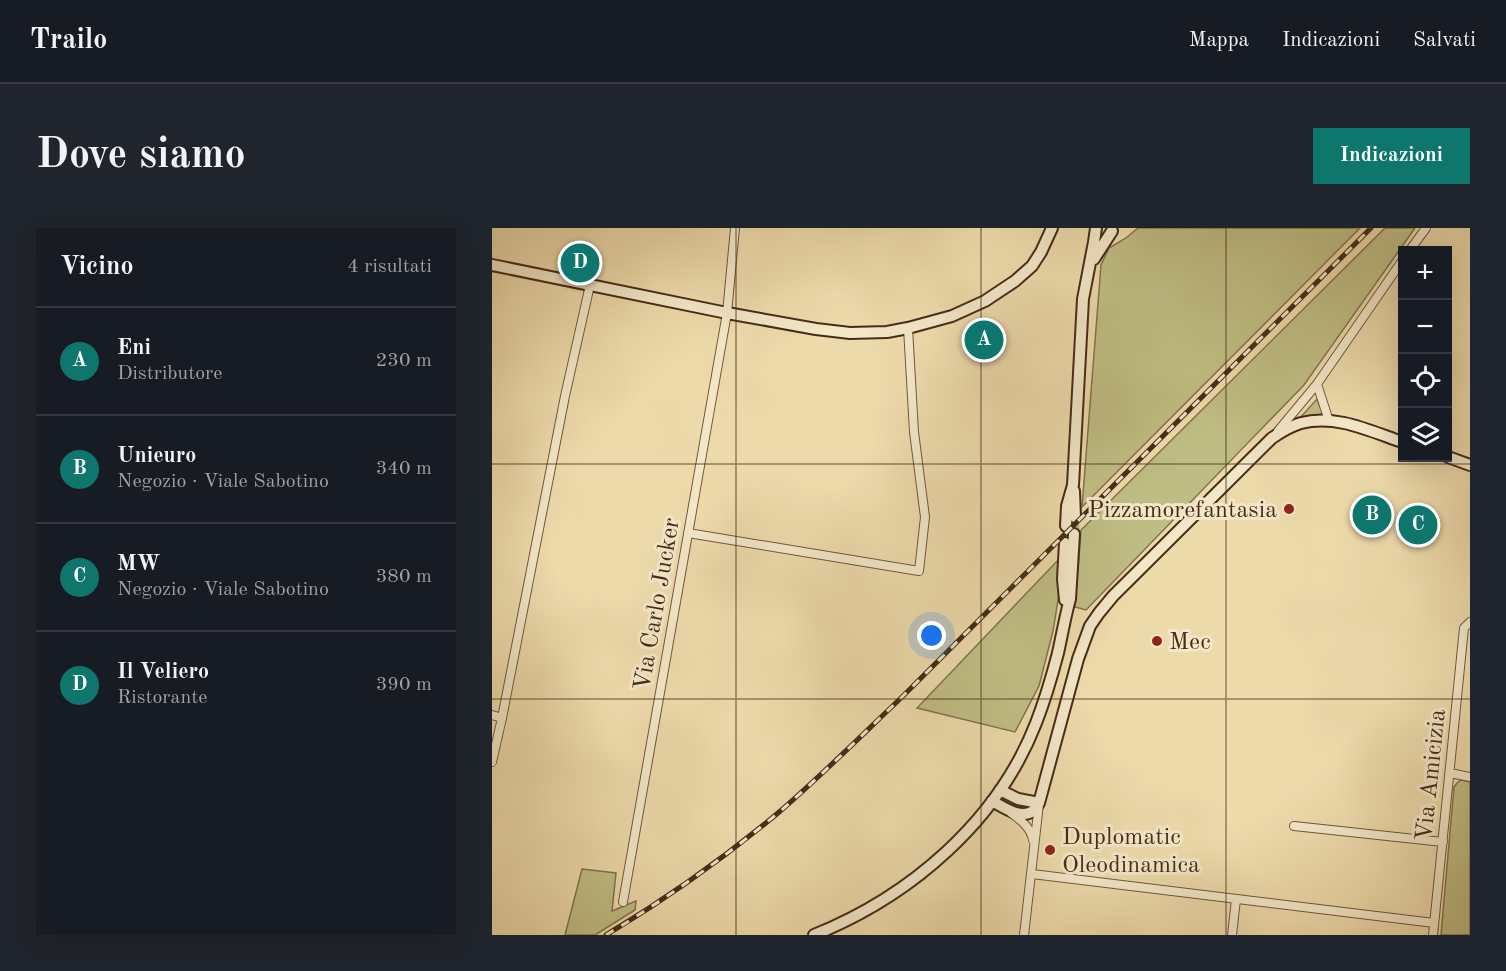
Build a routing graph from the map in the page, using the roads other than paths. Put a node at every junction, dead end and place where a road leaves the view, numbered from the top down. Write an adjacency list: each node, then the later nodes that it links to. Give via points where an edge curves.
1 (735, 228): 11 (street, Via Carlo Jucker)
2 (1052, 228): 12 (street, via 1032,266 1015,281 952,316)
3 (1098, 228): 5 (street); 7 (street)
4 (1425, 228): 6 (street)
5 (1117, 230): 7 (street)
6 (1413, 246)
7 (1090, 264): 19 (street, via 1083,299)
8 (492, 265): 10 (street)
9 (1398, 267): 13 (street)
10 (590, 285): 11 (street); 28 (street)
11 (727, 313): 12 (street, via 850,333); 22 (street, Via Carlo Jucker)
12 (908, 328): 22 (street, via 914,432 925,517 919,571)
13 (1317, 384): 14 (street); 15 (street)
14 (1329, 422): 15 (street, via 1301,423); 16 (street, via 1345,423)
15 (1272, 438): 34 (street, via 1113,597 1090,626)
16 (1398, 441)
17 (1452, 458): 18 (street)
18 (1470, 465)
19 (1073, 484): 20 (street); 21 (street)
20 (1075, 517)
21 (1066, 526)
22 (688, 533): 41 (street, Via Carlo Jucker)
23 (1074, 534): 25 (street)
24 (1065, 543): 25 (street)
25 (1066, 609): 32 (street, via 1058,654 1038,717)
26 (1470, 622): 30 (street, Via Amicizia, via 1464,628)
27 (492, 715): 28 (street)
28 (502, 718): 29 (street)
29 (492, 762)
30 (1450, 773): 31 (street); 37 (street, Via Amicizia)
31 (1470, 777)
32 (1000, 790): 33 (street); 34 (street)
33 (992, 801): 35 (street); 43 (street, via 953,846 916,876 869,908)
34 (1039, 803): 35 (street, via 1032,812); 38 (street)
35 (1009, 811): 38 (street, via 1032,835)
36 (1294, 826): 37 (street)
37 (1443, 842): 42 (street, Via Amicizia)
38 (1033, 845): 39 (street)
39 (1032, 874): 40 (street); 44 (street)
40 (1236, 899): 42 (street); 45 (street)
41 (622, 902)
42 (1434, 923): 46 (street, Via Amicizia)
43 (814, 935)
44 (1024, 935)
45 (1232, 935)
46 (1433, 935)

